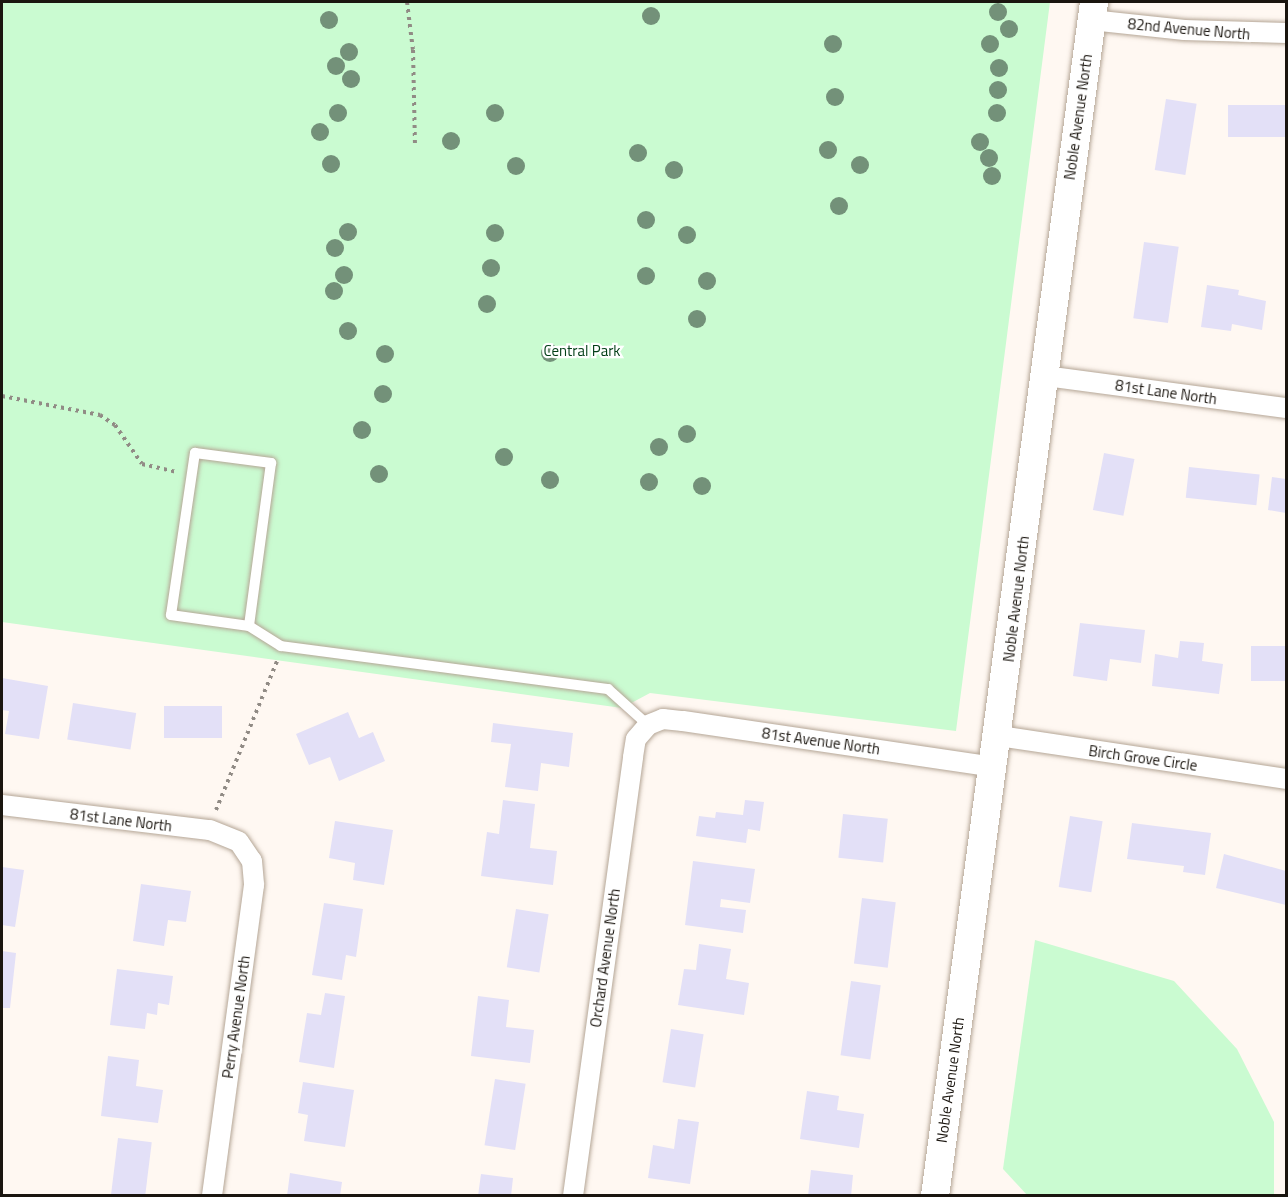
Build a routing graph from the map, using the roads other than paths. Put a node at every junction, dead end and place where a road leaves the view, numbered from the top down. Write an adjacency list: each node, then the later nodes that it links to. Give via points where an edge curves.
1 (1093, 11): 2 (street, 82nd Avenue North, via 1184,30); 3 (street, Noble Avenue North)
2 (1287, 33)
3 (1045, 376): 4 (street, 81st Lane North); 7 (street, Noble Avenue North)
4 (1287, 408)
5 (249, 626): 5 (lane, via 171,615 195,453 270,463); 6 (lane, via 281,646 608,689)
6 (648, 725): 8 (street, 81st Avenue North, via 663,719 683,721); 13 (street, Orchard Avenue North, via 636,739 633,757)
7 (999, 736): 8 (street, Noble Avenue North); 9 (street, Birch Grove Circle)
8 (994, 767): 14 (street, Noble Avenue North)
9 (1287, 779)
10 (2, 806): 11 (street, 81st Lane North, via 210,830)
11 (239, 842): 12 (street, Perry Avenue North, via 252,861 254,885)
12 (212, 1196)
13 (573, 1196)
14 (934, 1196)

